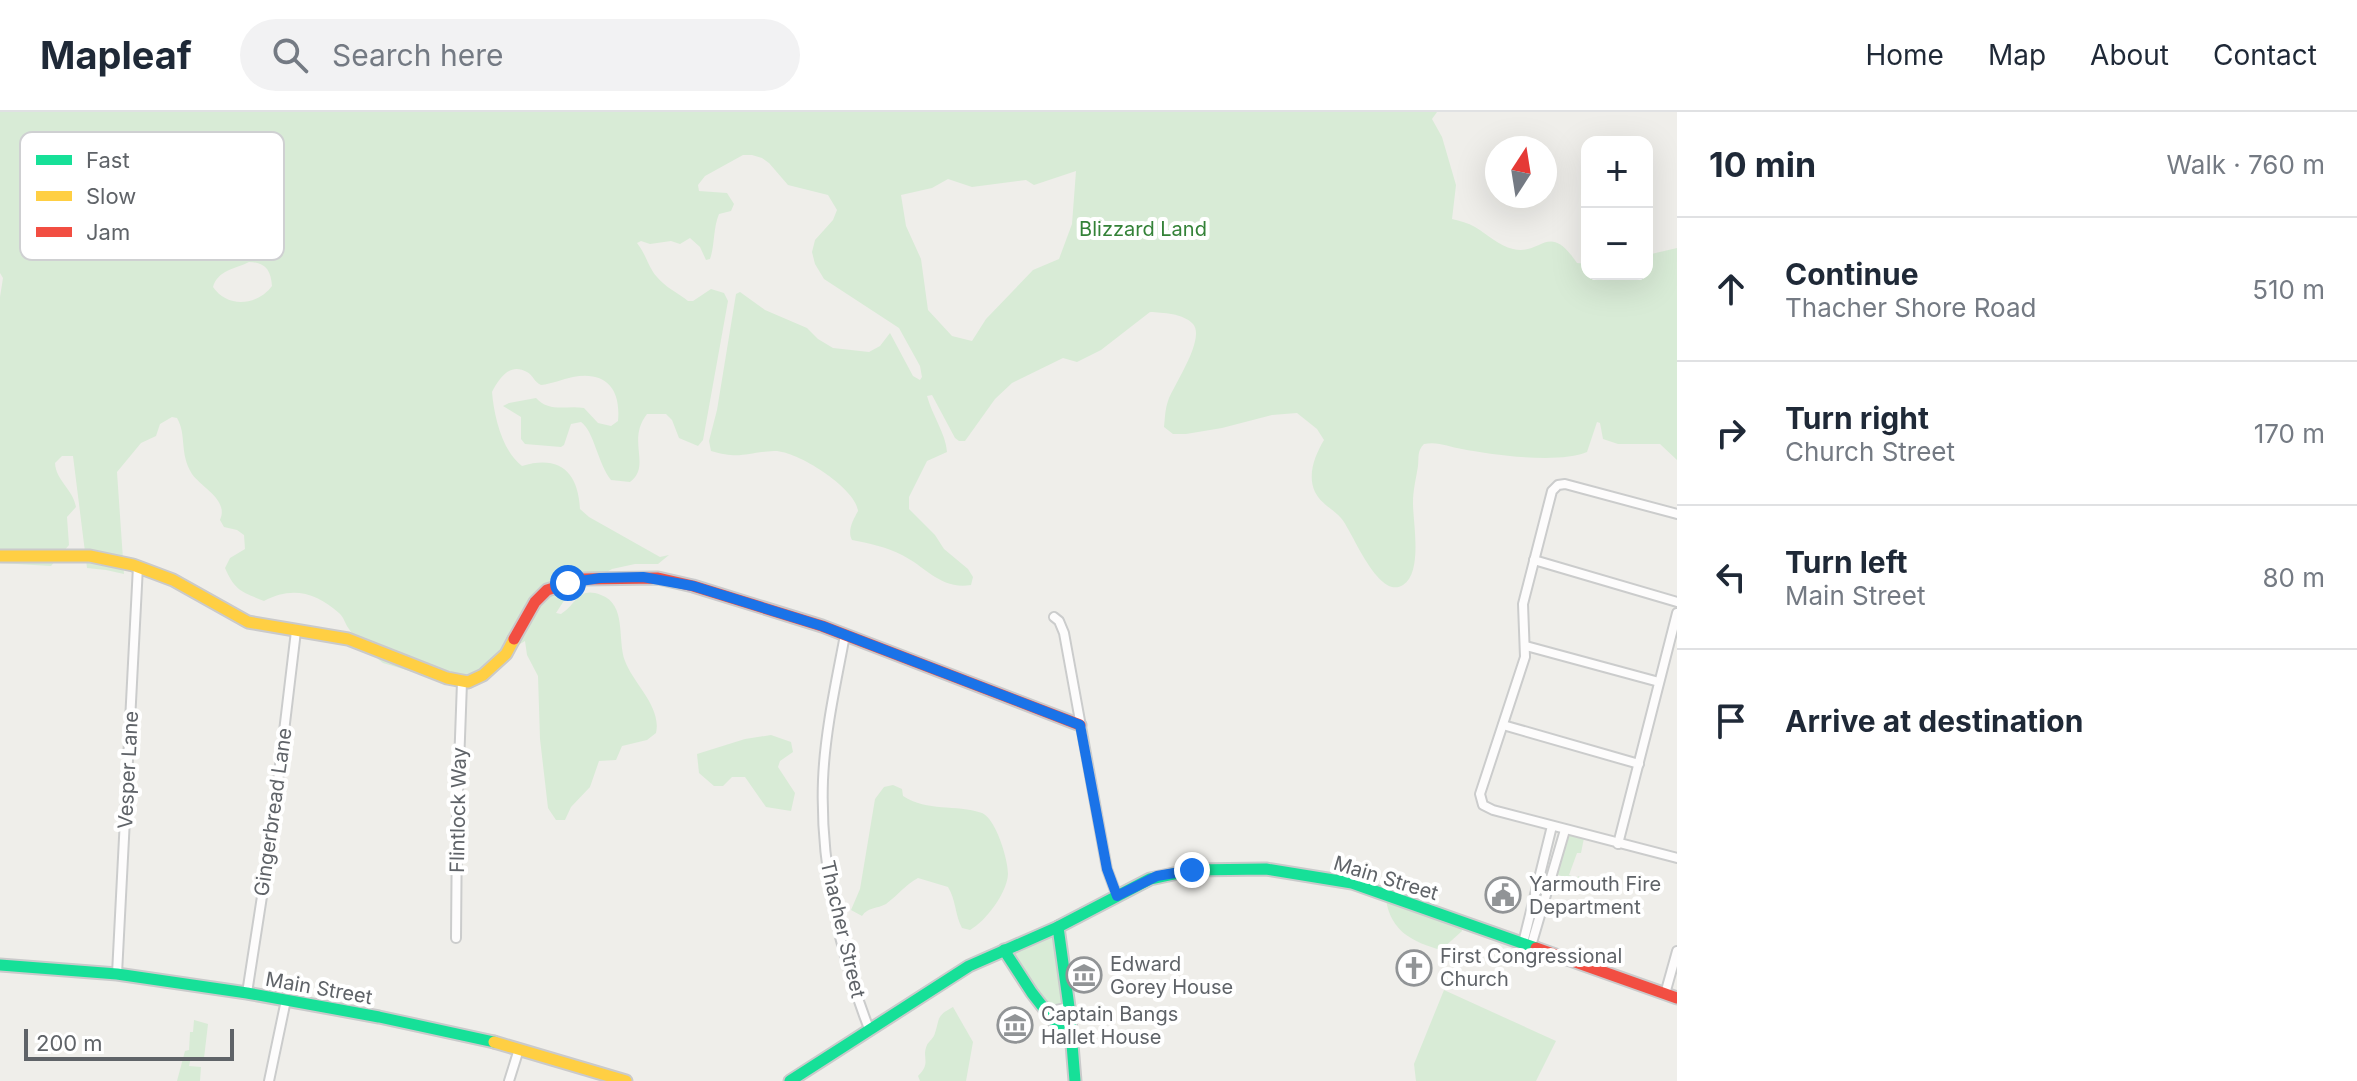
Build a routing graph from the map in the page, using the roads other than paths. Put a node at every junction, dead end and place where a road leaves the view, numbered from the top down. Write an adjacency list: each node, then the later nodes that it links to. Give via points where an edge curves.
1 (1677, 514): 3 (street, via 1558,485 1549,497)
2 (0, 556): 4 (main road, via 90,556)
3 (1534, 560): 5 (street); 10 (street, via 1522,610)
4 (138, 566): 8 (main road, via 243,620); 27 (street, Vesper Lane)
5 (1677, 602)
6 (1677, 613): 12 (street)
7 (1054, 617): 13 (street, via 1064,633)
8 (296, 631): 11 (main road, via 358,642); 28 (street, Gingerbread Lane)
9 (845, 635): 11 (main road, via 664,579 583,579 543,593 506,654 483,675); 13 (main road); 33 (street, Thacher Street, via 823,781 826,866)
10 (1526, 646): 12 (street); 14 (street)
11 (462, 682): 22 (street, Flintlock Way)
12 (1659, 682): 15 (street)
13 (1080, 725): 20 (street, via 1107,869)
14 (1503, 725): 15 (street); 16 (street, via 1480,794 1483,805)
15 (1639, 764): 18 (street)
16 (1552, 826): 17 (street); 23 (street)
17 (1565, 830): 18 (street); 23 (street)
18 (1618, 844): 19 (street)
19 (1677, 858)
20 (1117, 896): 21 (main road, Main Street); 23 (main road, Main Street, via 1177,871 1288,871 1352,883)
21 (1058, 927): 24 (main road, Main Street); 31 (main road)
22 (456, 938)
23 (1527, 944): 29 (main road, Main Street)
24 (1004, 950): 32 (main road); 33 (main road, Main Street, via 963,969)
25 (1677, 951): 29 (street)
26 (0, 965): 27 (main road, Main Street)
27 (117, 974): 28 (main road, Main Street)
28 (247, 993): 30 (main road, Main Street)
29 (1671, 996)
30 (286, 1000): 35 (main road, Main Street); 36 (street)
31 (1069, 1007): 32 (street); 34 (main road)
32 (1047, 1012): 34 (main road)
33 (870, 1031): 39 (main road, Main Street)
34 (1072, 1046): 40 (main road)
35 (519, 1049): 37 (street); 38 (main road, Main Street)
36 (269, 1081)
37 (509, 1081)
38 (626, 1081)
39 (790, 1081)
40 (1075, 1081)

